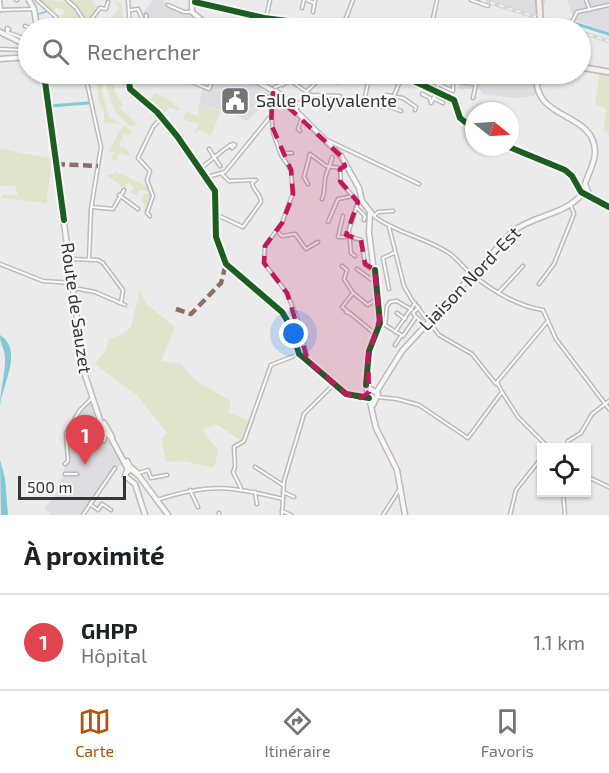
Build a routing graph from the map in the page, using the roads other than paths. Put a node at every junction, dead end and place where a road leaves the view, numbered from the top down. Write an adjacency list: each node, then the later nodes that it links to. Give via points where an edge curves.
1 (0, 0): 22 (street)
2 (29, 0): 20 (main road)
3 (37, 0): 27 (street)
4 (67, 0): 28 (street)
5 (129, 0): 21 (street)
6 (270, 0): 33 (street)
7 (305, 0): 15 (street); 19 (street)
8 (353, 0): 34 (street)
9 (438, 0): 35 (street)
10 (471, 0): 18 (street)
11 (539, 0): 36 (main road, bridge)
12 (586, 0): 23 (street)
13 (193, 1): 24 (main road); 33 (main road)
14 (108, 2): 29 (street, via 106,9 100,8)
15 (314, 2): 25 (street)
16 (168, 5): 24 (street)
17 (609, 5): 23 (street)
18 (488, 6)
19 (302, 8)
20 (34, 9): 22 (street); 26 (main road)
21 (132, 9): 30 (street); 31 (street, via 138,9)
22 (1, 10)
23 (590, 10): 37 (street, via 577,12)
24 (191, 11): 32 (main road)
25 (313, 12)
26 (35, 18)
27 (56, 18)
28 (82, 18)
29 (94, 18)
30 (131, 18)
31 (141, 18)
32 (199, 18)
33 (266, 18)
34 (346, 18)
35 (434, 18)
36 (540, 18)
37 (573, 18)
38 (0, 32): 41 (main road)
39 (7, 32): 40 (street)
40 (18, 38)
41 (18, 39)
42 (0, 49): 43 (street)
43 (18, 50)
44 (18, 59): 45 (main road)
45 (0, 60)
46 (591, 68): 47 (main road)
47 (609, 71)
48 (45, 84): 131 (main road, Route de Sauzet)
49 (87, 84): 114 (street, via 101,147)
50 (126, 84): 66 (street)
51 (129, 84): 66 (street)
52 (197, 84): 53 (street, via 209,89)
53 (211, 84)
54 (262, 84): 67 (main road)
55 (286, 84): 67 (street)
56 (295, 84): 68 (street)
57 (315, 84): 68 (street)
58 (367, 84): 79 (street)
59 (399, 84): 72 (street)
60 (421, 84): 69 (main road)
61 (438, 84): 65 (street, via 454,92); 69 (street)
62 (476, 84): 74 (street)
63 (538, 84): 108 (main road, Liaison Nord-Est, via 544,102 585,129 593,142 595,154)
64 (283, 85): 67 (street)
65 (453, 85)
66 (130, 89): 84 (street)
67 (274, 91): 77 (main road); 86 (street)
68 (306, 92): 73 (street)
69 (436, 92): 75 (street); 87 (main road, via 456,102)
70 (386, 94): 72 (street)
71 (422, 94): 75 (street)
72 (394, 95): 80 (street); 81 (street)
73 (340, 96)
74 (473, 98)
75 (432, 99): 76 (street)
76 (443, 104)
77 (289, 105): 82 (main road); 82 (street, via 293,100 300,105)
78 (347, 105): 79 (street)
79 (363, 107): 80 (street)
80 (390, 107): 83 (street)
81 (414, 108)
82 (295, 111): 85 (main road)
83 (401, 111)
84 (162, 117): 101 (street); 120 (street, via 138,158 150,171)
85 (302, 118): 88 (street, via 299,130); 89 (main road)
86 (269, 119): 93 (street); 103 (street)
87 (465, 122)
88 (293, 129)
89 (325, 139): 100 (main road, via 340,156); 106 (street)
90 (230, 145): 95 (street)
91 (208, 149): 95 (street)
92 (519, 151): 108 (main road, via 565,170)
93 (281, 153): 94 (street); 126 (street, via 291,170 293,193)
94 (292, 153)
95 (216, 157): 98 (street); 101 (street)
96 (332, 160): 97 (street)
97 (332, 165): 99 (street); 100 (street); 102 (street)
98 (220, 166)
99 (326, 166): 102 (street); 105 (street, via 309,154 304,179)
100 (342, 167): 110 (street, via 340,180); 112 (main road, via 359,188)
101 (201, 168): 104 (street)
102 (328, 170): 111 (street)
103 (222, 174): 104 (street); 119 (street, via 229,181 256,180 252,188 261,202 243,227)
104 (207, 177): 119 (street, via 215,191)
105 (308, 184)
106 (419, 184)
107 (124, 190): 109 (street)
108 (584, 190): 113 (main road, Liaison Nord-Est); 115 (main road)
109 (119, 195): 114 (street, via 113,209); 117 (street)
110 (353, 196): 112 (street); 124 (street, via 338,199)
111 (322, 199)
112 (359, 200): 116 (street); 122 (main road)
113 (571, 206): 138 (main road, Liaison Nord-Est, via 520,225); 140 (street, via 574,214 554,264)
114 (92, 207): 132 (street)
115 (609, 207)
116 (357, 208): 123 (street); 127 (street)
117 (138, 209)
118 (393, 210): 122 (street, via 378,212)
119 (215, 214): 161 (street, via 216,237 226,264 286,316)
120 (150, 216)
121 (343, 216): 127 (street, via 338,237)
122 (373, 217): 125 (street); 137 (main road, via 369,233)
123 (364, 220)
124 (328, 222)
125 (389, 227): 129 (street); 138 (street, via 449,253)
126 (277, 231): 128 (street, via 282,236 295,234 306,249); 162 (street, via 265,246 264,263 287,293)
127 (349, 237): 130 (street); 137 (street, via 361,240 365,264)
128 (318, 242)
129 (394, 253): 142 (street, via 383,254); 147 (street, via 404,286)
130 (355, 256)
131 (69, 259): 132 (street); 141 (main road, Route de Sauzet)
132 (89, 260): 146 (street, via 103,262 115,282 120,283)
133 (0, 264): 141 (street, via 43,281)
134 (342, 266): 144 (street, via 347,270 344,277)
135 (523, 266): 143 (street)
136 (357, 269): 139 (street)
137 (375, 270): 139 (main road)
138 (472, 274): 143 (street); 154 (main road, Liaison Nord-Est)
139 (376, 283): 145 (main road)
140 (539, 284)
141 (73, 286): 146 (street); 167 (main road, Route de Sauzet, via 84,372)
142 (389, 289)
143 (499, 292): 156 (street, via 527,307 543,310)
144 (352, 293): 145 (street, via 368,304); 158 (street, via 342,308)
145 (378, 294): 158 (main road, via 380,322)
146 (121, 303): 148 (street)
147 (415, 303): 149 (street); 150 (street)
148 (125, 306)
149 (418, 307): 150 (street); 154 (street)
150 (412, 311): 152 (street); 153 (street); 157 (street); 157 (street, via 397,302 388,304 385,325)
151 (397, 313): 153 (street)
152 (416, 317): 155 (street); 159 (street)
153 (405, 319): 157 (street)
154 (429, 320): 164 (street, via 441,336 475,356); 166 (main road, Liaison Nord-Est, via 394,360)
155 (421, 321)
156 (547, 322): 164 (street); 169 (street)
157 (396, 332): 159 (street)
158 (376, 334): 166 (main road, via 368,356 366,385)
159 (401, 336): 160 (street)
160 (395, 345)
161 (299, 354): 162 (street); 186 (street, via 271,365 244,441 234,447 233,472)
162 (308, 361): 163 (street)
163 (334, 383): 166 (street, via 346,394 361,398); 184 (street, via 304,414)
164 (496, 384): 165 (street)
165 (502, 392): 166 (street, via 470,437 462,436 423,407); 173 (street, via 519,417)
166 (373, 395): 190 (main road, Liaison Nord-Est, via 375,424 395,464)
167 (92, 398): 171 (main road, Route de Sauzet); 176 (street, via 66,433)
168 (609, 401): 169 (street)
169 (603, 405): 170 (street); 174 (street, via 592,414 581,433)
170 (609, 409)
171 (106, 431): 172 (street); 178 (main road, Route de Sauzet)
172 (102, 440)
173 (545, 443)
174 (567, 443)
175 (537, 463): 206 (street, via 516,489)
176 (65, 464)
177 (115, 468): 195 (street)
178 (129, 468): 182 (street, via 139,473 147,470 151,478); 194 (main road, Route de Sauzet); 201 (main road, via 125,476 135,484)
179 (255, 468): 184 (street)
180 (65, 474): 181 (street)
181 (77, 474)
182 (167, 475)
183 (591, 478): 185 (street)
184 (283, 485): 189 (street)
185 (609, 487)
186 (241, 488): 187 (street); 188 (street)
187 (190, 489): 194 (street); 197 (street)
188 (255, 492): 193 (street); 196 (street)
189 (283, 492): 191 (street); 193 (street)
190 (398, 495): 204 (street); 205 (main road)
191 (294, 497)
192 (563, 497): 207 (street)
193 (283, 499): 199 (street)
194 (157, 500): 202 (main road, Route de Sauzet)
195 (90, 504): 198 (street, via 98,510 102,504); 200 (street)
196 (257, 504)
197 (198, 507)
198 (111, 510)
199 (282, 513): 203 (street)
200 (83, 515)
201 (145, 515)
202 (168, 515)
203 (291, 515)
204 (383, 515)
205 (405, 515)
206 (510, 515)
207 (565, 515)

